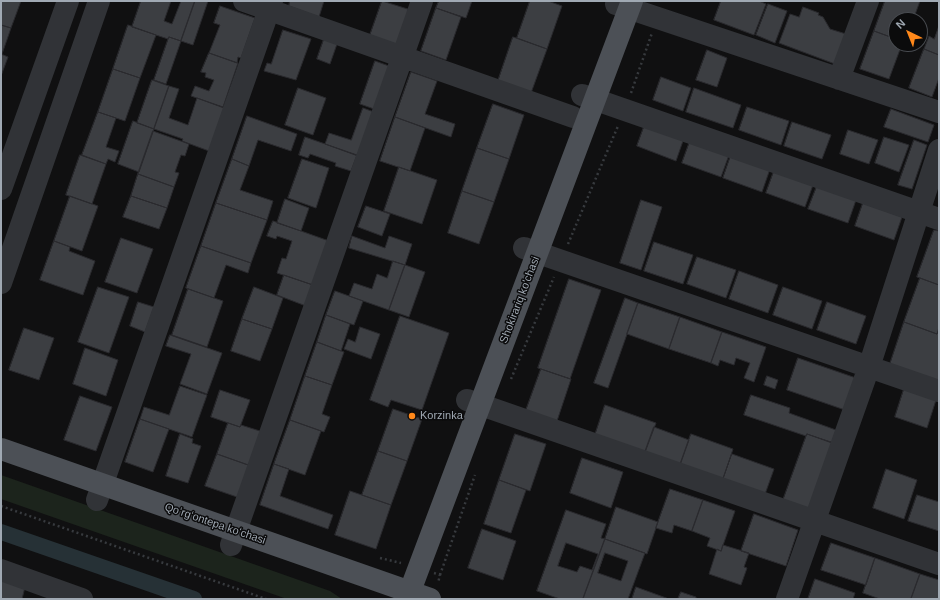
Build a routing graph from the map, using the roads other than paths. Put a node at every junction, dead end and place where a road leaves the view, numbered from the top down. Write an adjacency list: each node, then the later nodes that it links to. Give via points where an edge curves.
1 (68, 1): 14 (street)
2 (99, 1): 18 (street)
3 (244, 1): 7 (street)
4 (422, 1): 8 (street)
5 (868, 1): 9 (street)
6 (624, 4): 9 (street, via 657,18); 10 (main road, Shokirariq ko'chasi)
7 (271, 6): 8 (street); 24 (street)
8 (402, 56): 12 (street); 26 (street)
9 (839, 79): 11 (street)
10 (589, 97): 12 (main road, Shokirariq ko'chasi); 15 (street); 17 (main road, Shokirariq ko'chasi)
11 (939, 112)
12 (573, 117): 17 (main road, Shokirariq ko'chasi)
13 (939, 150): 15 (street)
14 (1, 189)
15 (918, 212): 16 (street); 19 (street)
16 (939, 219)
17 (531, 250): 19 (street); 21 (main road, Shokirariq ko'chasi)
18 (1, 284)
19 (869, 367): 20 (street); 25 (street)
20 (939, 391)
21 (474, 402): 25 (street); 30 (main road, Shokirariq ko'chasi); 30 (main road, Shokirariq ko'chasi, via 406,564)
22 (1, 449): 24 (main road, Qoʻrgʻontepa koʻchasi)
23 (1, 465): 24 (main road, Qoʻrgʻontepa koʻchasi)
24 (100, 492): 26 (main road, Qoʻrgʻontepa koʻchasi)
25 (815, 522): 27 (street); 32 (street)
26 (233, 538): 30 (main road, Qoʻrgʻontepa koʻchasi)
27 (939, 564)
28 (1, 570): 29 (street)
29 (49, 594): 31 (street)
30 (403, 596)
31 (82, 599)
32 (787, 599)

